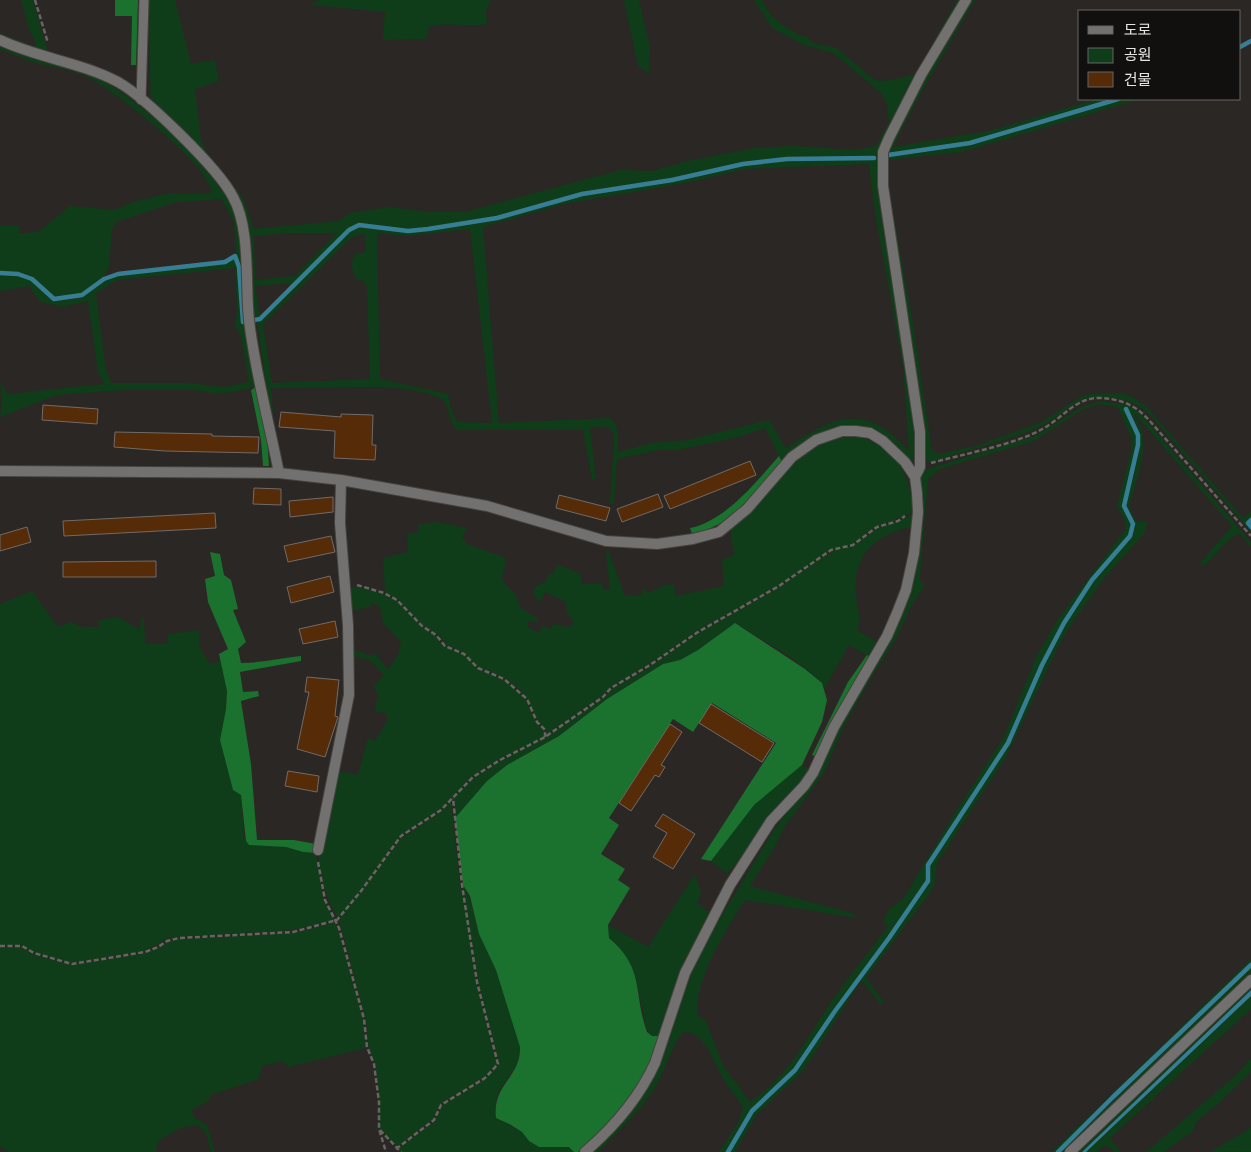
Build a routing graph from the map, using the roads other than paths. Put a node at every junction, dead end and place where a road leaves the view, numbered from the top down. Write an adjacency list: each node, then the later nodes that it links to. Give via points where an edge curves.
1 (144, 0): 4 (lane)
2 (966, 0): 7 (street, via 921,75 883,152 883,186 922,453)
3 (0, 40): 4 (street, via 106,76)
4 (141, 100): 6 (street, via 220,178 240,213 249,321 262,402)
5 (0, 471): 6 (street)
6 (279, 473): 8 (street)
7 (915, 477): 8 (street, via 894,452 870,433 856,430 827,435 792,457 747,509 719,532 657,544 606,541 486,506); 11 (street, via 918,512 909,577 887,636 804,786 771,820 730,886 685,973 648,1078 624,1112)
8 (341, 480): 9 (street, via 340,523 346,584 349,696)
9 (318, 850)
10 (1251, 980): 12 (street)
11 (585, 1152)
12 (1070, 1152)

